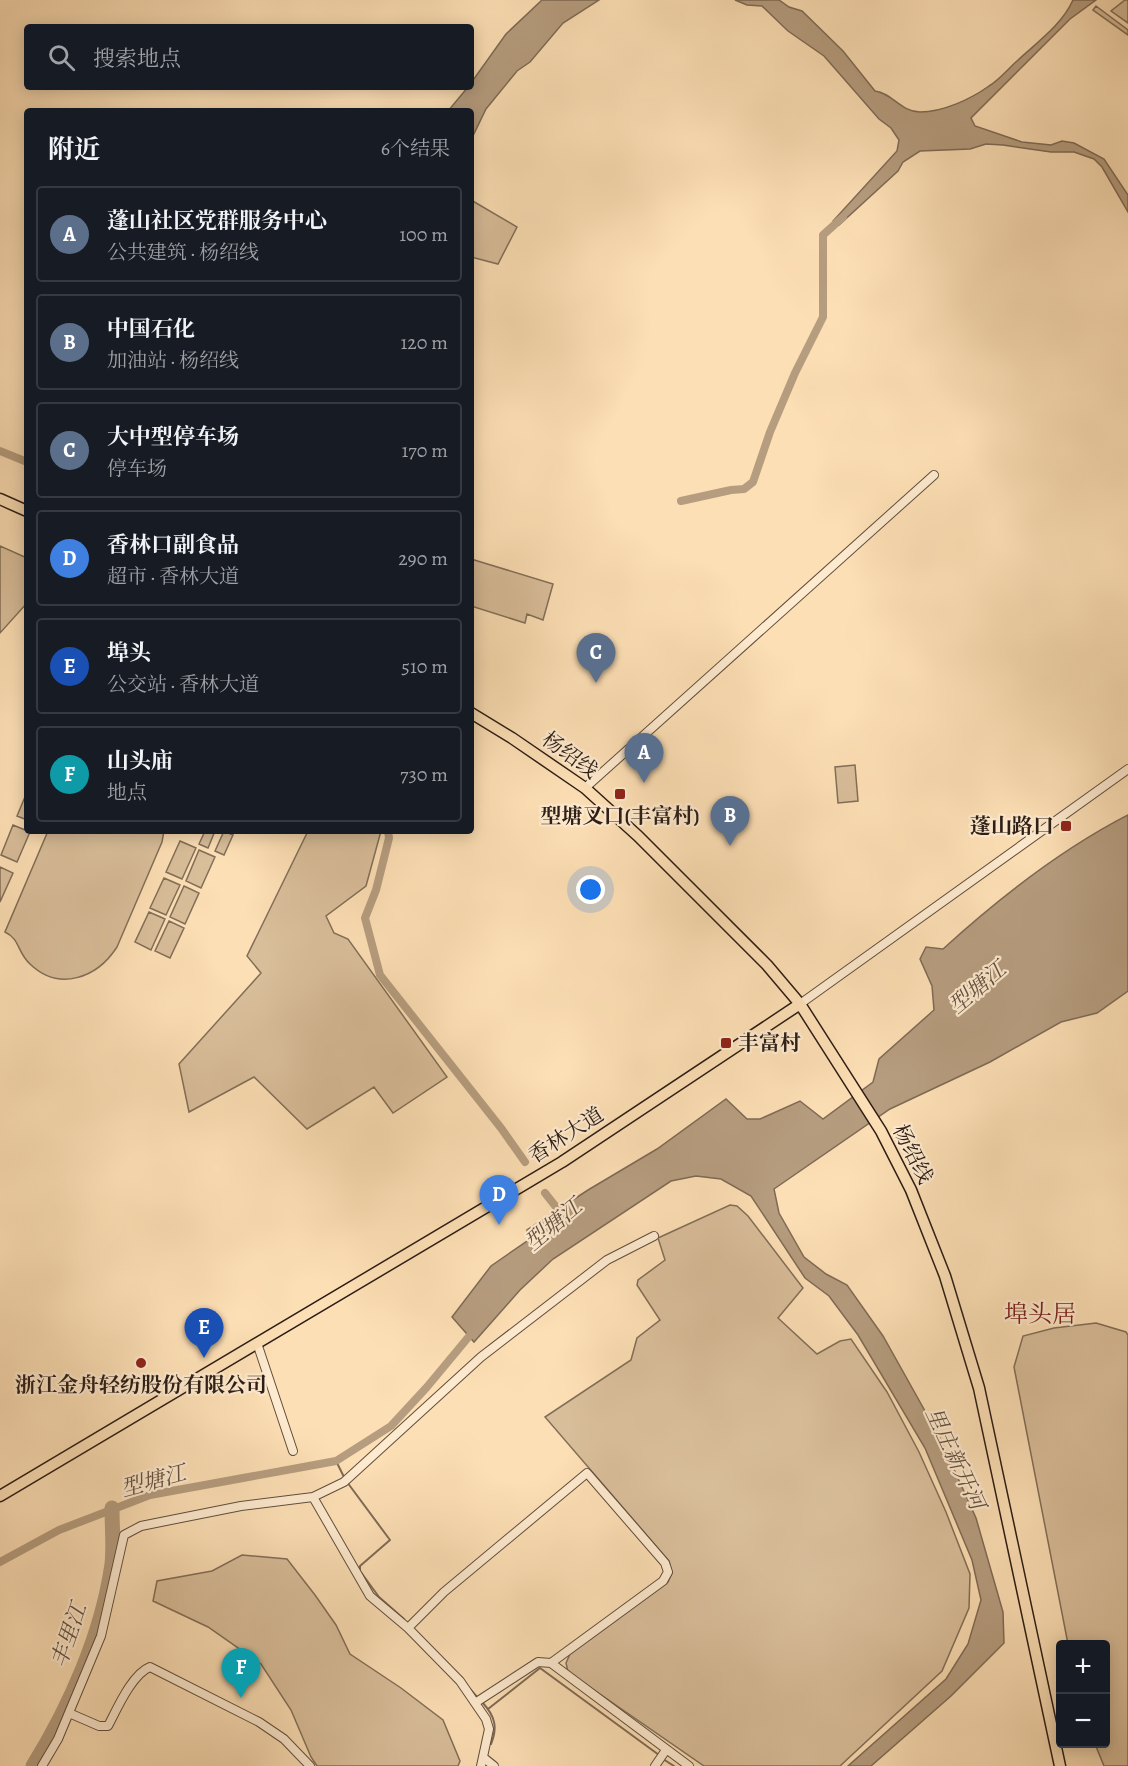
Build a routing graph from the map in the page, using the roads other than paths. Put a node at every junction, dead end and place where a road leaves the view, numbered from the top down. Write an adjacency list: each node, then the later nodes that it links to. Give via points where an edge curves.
1 (934, 475): 6 (street)
2 (0, 499): 3 (main road)
3 (24, 510)
4 (474, 715): 6 (main road, 杨绍线)
5 (1128, 769): 7 (street, 香林大道)
6 (585, 788): 7 (main road, 杨绍线, via 767,965)
7 (800, 1004): 9 (main road, 香林大道, via 562,1162); 24 (main road, 杨绍线, via 881,1131 911,1190 945,1276 980,1389)
8 (654, 1236): 12 (street, via 607,1260 482,1357 346,1481)
9 (257, 1342): 10 (street); 11 (main road, 香林大道)
10 (293, 1451)
11 (0, 1496)
12 (313, 1497): 13 (street, via 370,1596); 16 (street, via 241,1506 141,1526 124,1536 101,1636)
13 (411, 1625): 14 (street, via 444,1592 586,1473 665,1563 668,1572 663,1581); 15 (street)
14 (551, 1664): 15 (street, via 538,1662); 17 (street)
15 (479, 1701): 18 (street, via 489,1729)
16 (69, 1713): 19 (street); 20 (street, via 108,1726 136,1678 150,1667 259,1722 284,1739)
17 (666, 1750): 22 (street); 23 (street)
18 (482, 1762): 21 (street)
19 (42, 1766)
20 (310, 1766)
21 (494, 1766)
22 (655, 1766)
23 (689, 1766)
24 (1060, 1766)

